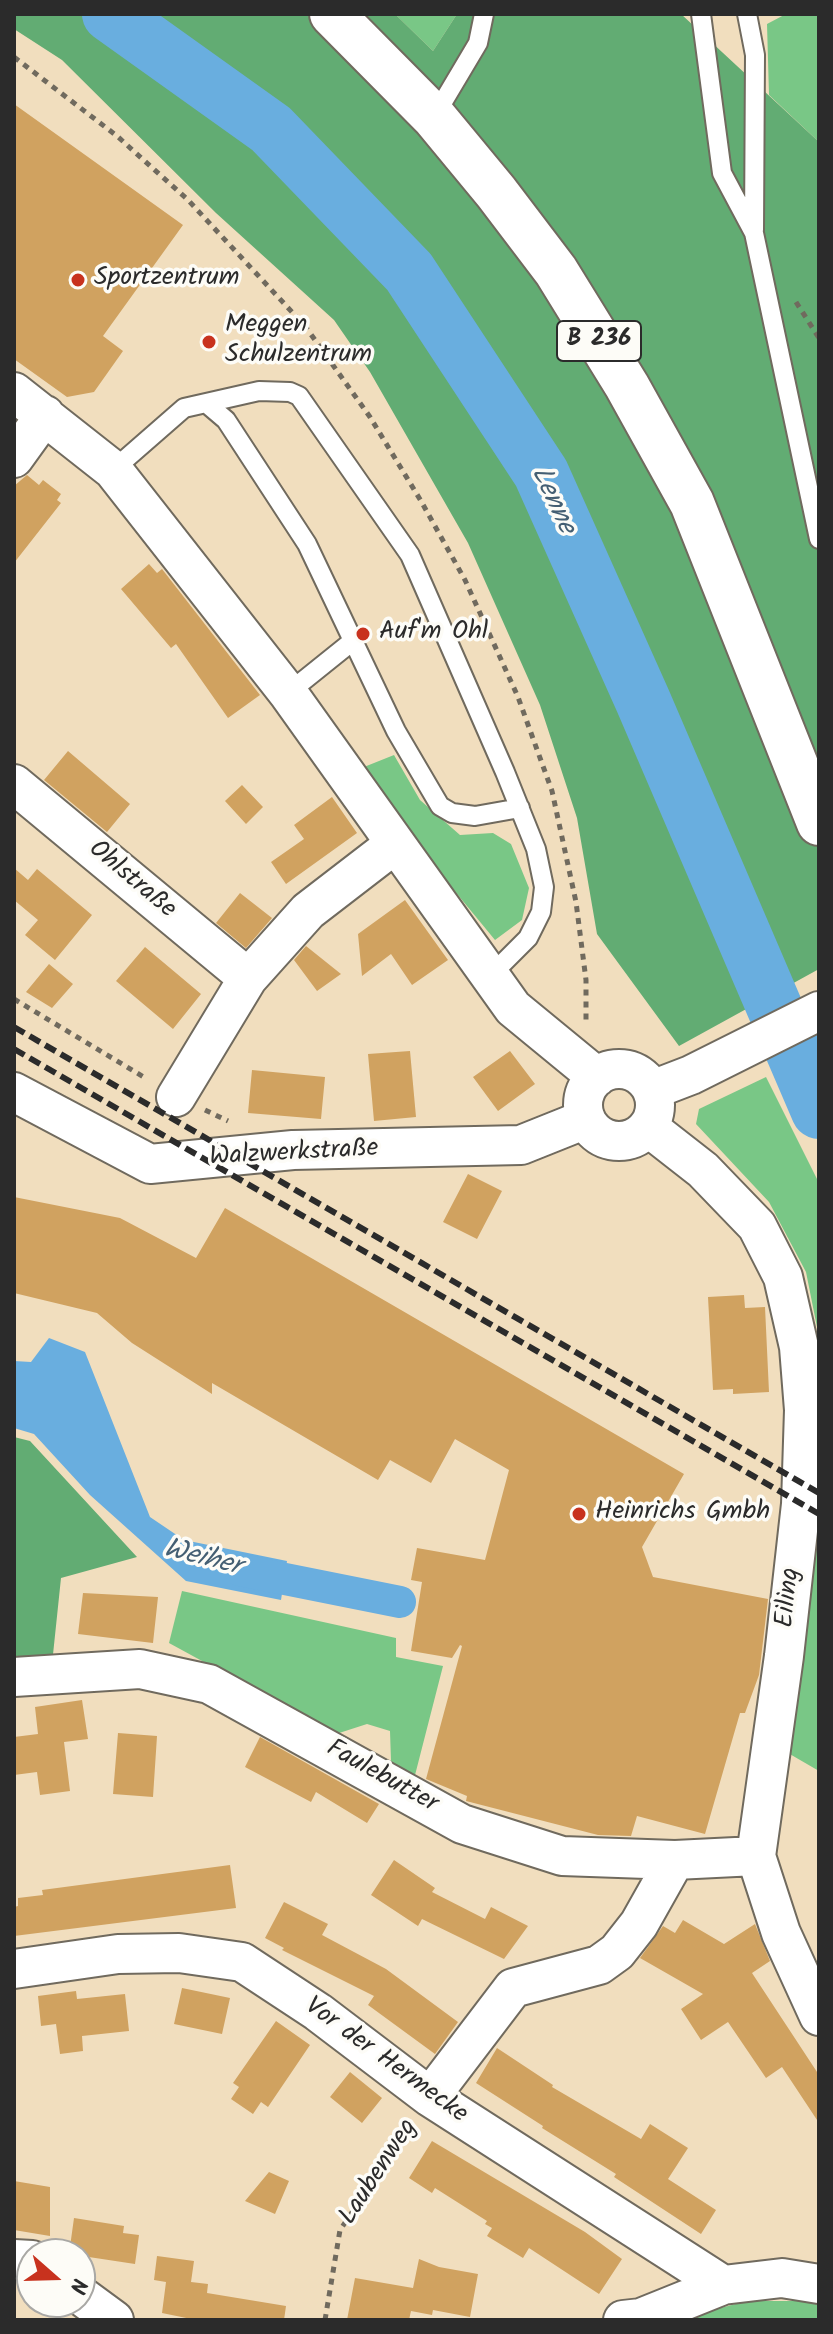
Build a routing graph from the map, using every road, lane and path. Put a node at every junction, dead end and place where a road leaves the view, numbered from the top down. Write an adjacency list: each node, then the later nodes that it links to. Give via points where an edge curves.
1 (332, 14): 5 (main road, B 236)
2 (484, 14): 5 (lane, via 478,43)
3 (701, 14): 6 (lane, via 722,173)
4 (747, 14): 6 (lane, via 755,55)
5 (434, 117): 16 (main road, B 236, via 556,271 692,503)
6 (754, 233): 12 (lane)
7 (14, 392): 9 (street)
8 (206, 403): 11 (lane, via 184,408); 13 (lane, via 226,420 307,544); 17 (lane, via 259,391 299,396 410,555)
9 (45, 415): 10 (street); 11 (street)
10 (14, 458)
11 (113, 470): 14 (street)
12 (819, 539)
13 (354, 640): 14 (lane); 17 (lane, via 396,731 440,806 475,816)
14 (288, 693): 18 (street)
15 (14, 784): 20 (street, Ohlstraße)
16 (815, 803)
17 (520, 808): 19 (lane, via 544,887 541,912 528,938)
18 (395, 844): 19 (street); 20 (street, via 308,911)
19 (489, 977): 22 (street, via 513,1008)
20 (248, 978): 25 (street)
21 (819, 1011): 23 (street)
22 (597, 1077): 23 (street, via 628,1070); 26 (street, via 583,1101)
23 (652, 1090): 27 (street, via 655,1109)
24 (14, 1092): 26 (street, Walzwerkstraße, via 150,1164 293,1150 521,1145)
25 (176, 1097)
26 (586, 1119): 27 (street, via 599,1135 620,1141)
27 (648, 1127): 29 (street, Eiling, via 703,1170 757,1226 783,1277 799,1347 804,1410 801,1504)
28 (14, 1677): 30 (street, Faulebutter, via 140,1669 209,1684 462,1824 562,1856)
29 (756, 1856): 30 (street, Faulebutter); 32 (street, Eiling, via 781,1933)
30 (675, 1860): 33 (street, Laubenweg, via 617,1952 599,1965 513,1988)
31 (14, 1969): 33 (street, Vor der Hermecke, via 118,1954 179,1953 242,1962)
32 (819, 2016)
33 (430, 2097): 35 (street, Vor der Hermecke); 38 (path, Laubenweg, via 340,2230)
34 (819, 2284): 35 (street, via 782,2278)
35 (723, 2285): 39 (street, via 641,2318)
36 (96, 2307): 37 (street)
37 (114, 2320)
38 (325, 2320)
39 (623, 2320)

